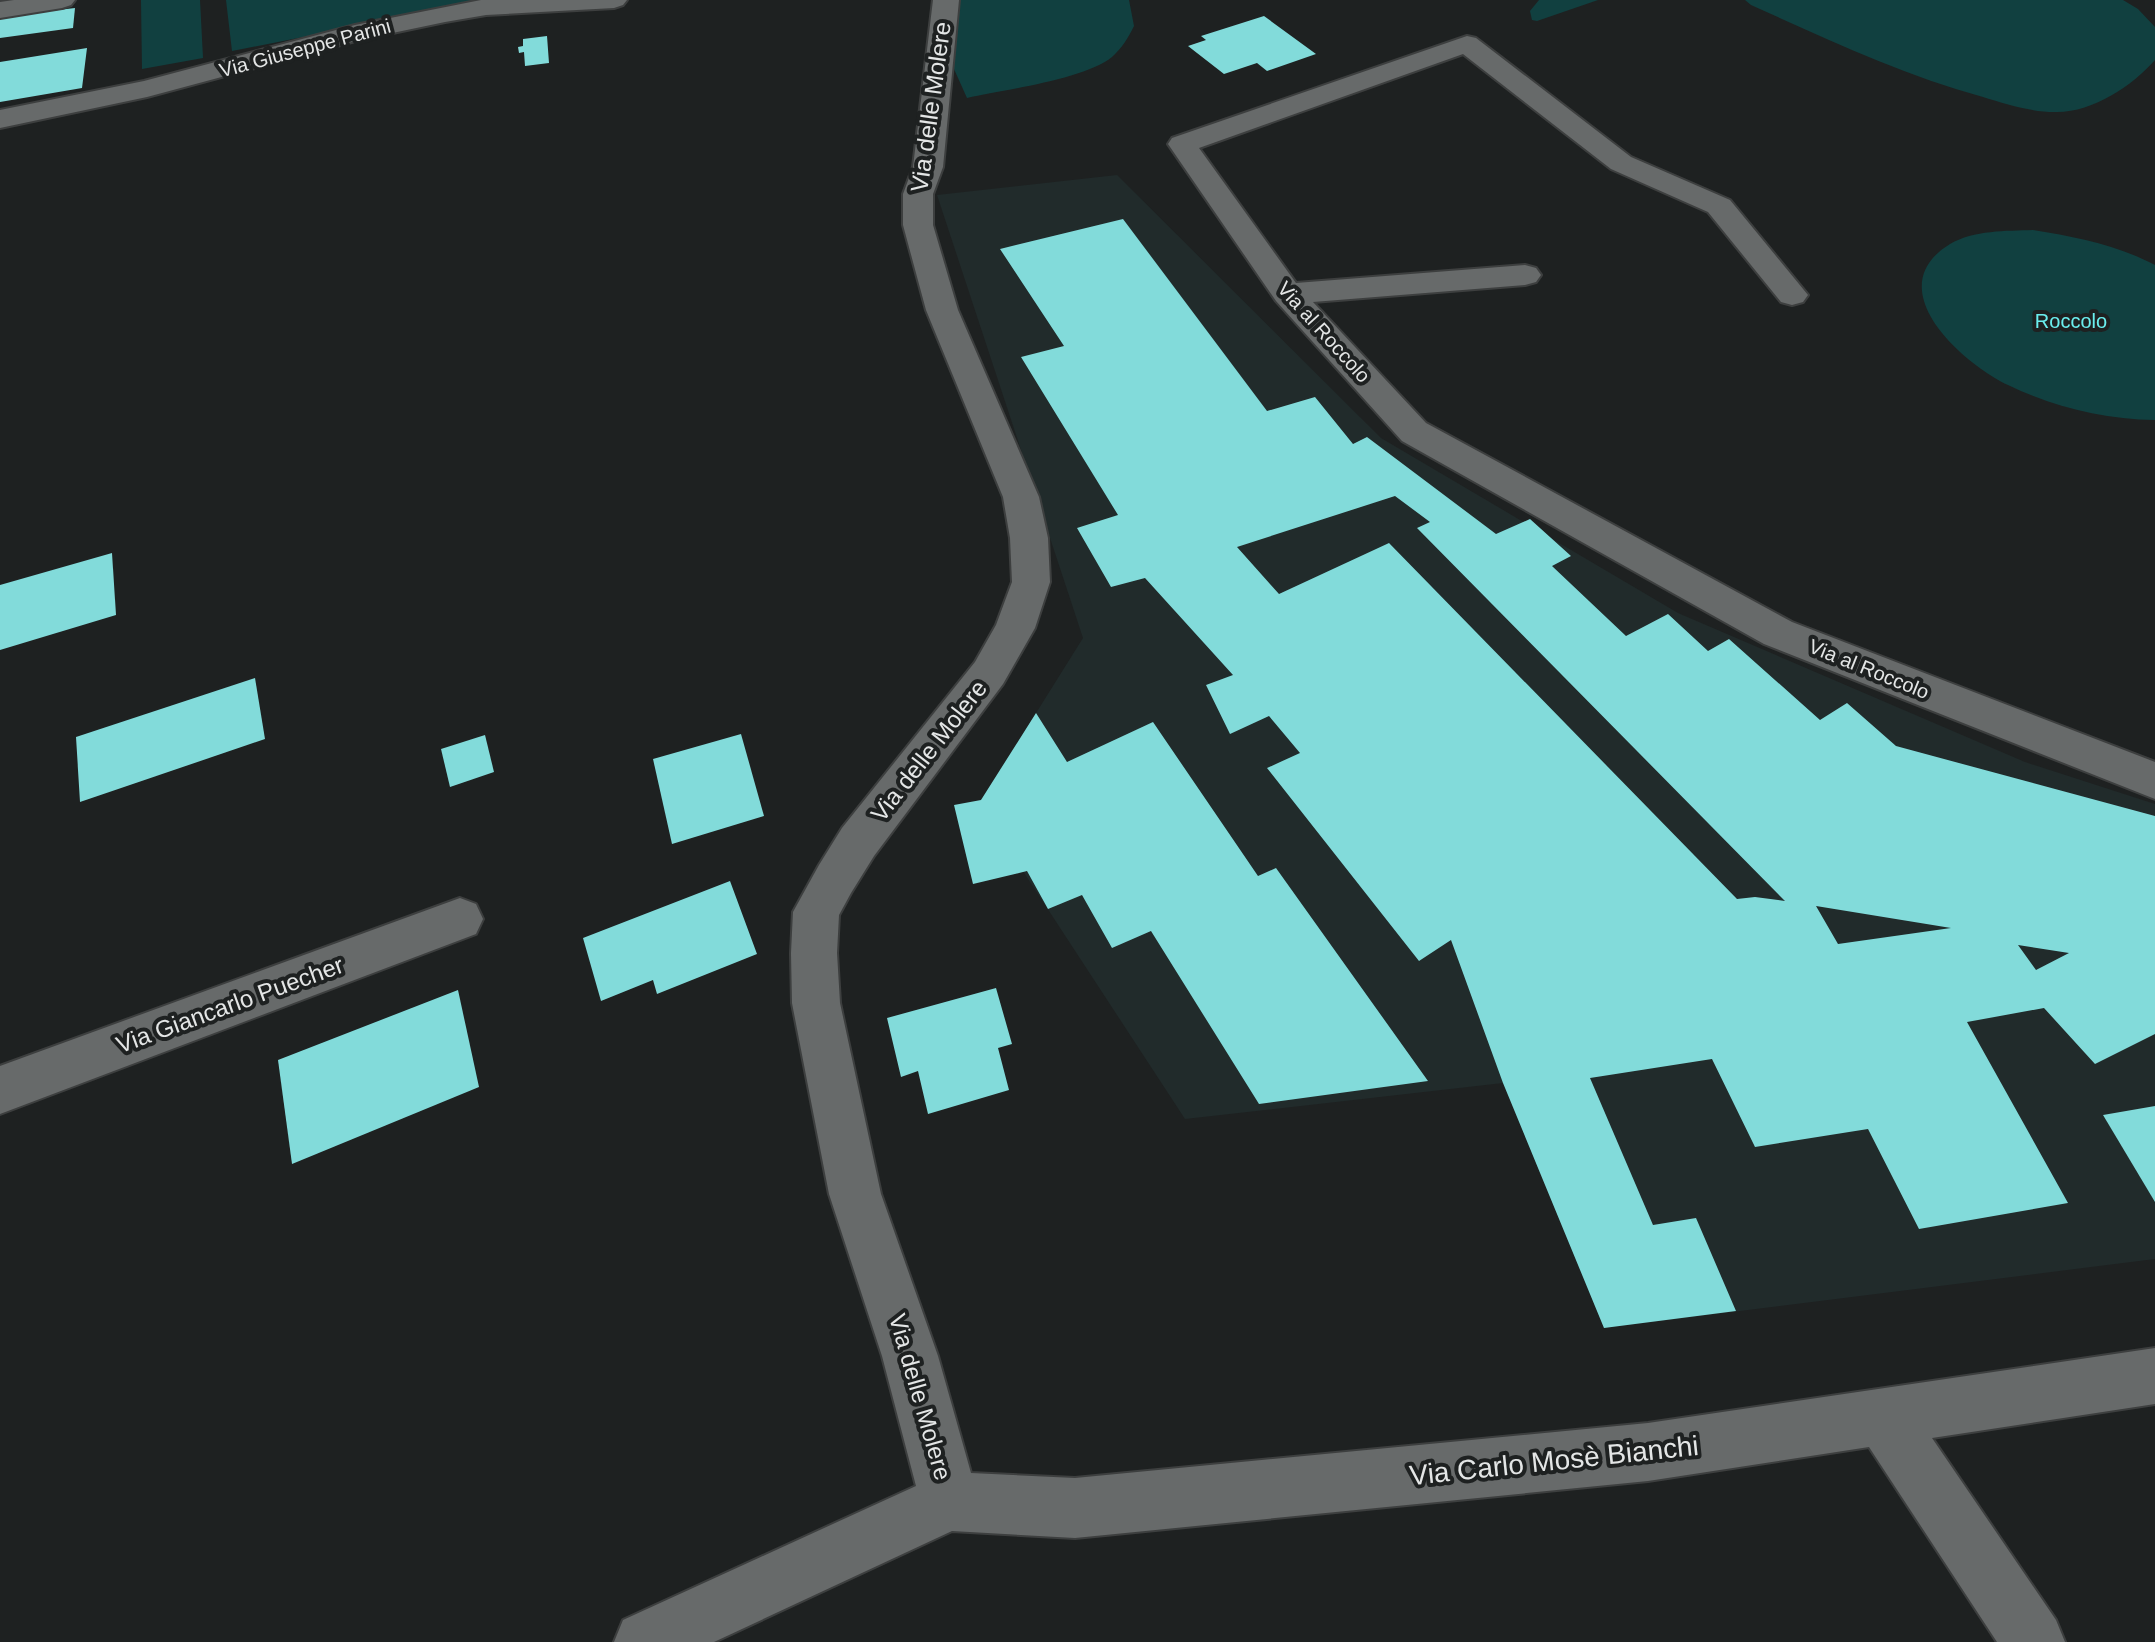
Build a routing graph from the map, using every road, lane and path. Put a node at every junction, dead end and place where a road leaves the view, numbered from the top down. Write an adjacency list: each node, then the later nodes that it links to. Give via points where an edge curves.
1 (62, 0): 4 (street)
2 (614, 0): 5 (street, Via Giuseppe Parini, via 445,14 147,89)
3 (946, 0): 14 (street, Via delle Molere, via 918,225 942,310 1021,497 1031,582 1015,628 989,673 835,879 816,912 814,953 816,1003 855,1194 910,1356)
4 (0, 10)
5 (0, 119)
6 (1525, 275): 7 (street)
7 (1287, 294): 8 (street, Via al Roccolo, via 1182,144 1467,44 1621,163 1719,206); 9 (street, Via al Roccolo, via 1414,432 1778,633)
8 (1792, 295)
9 (2155, 781)
10 (460, 919): 11 (street, Via Giancarlo Puecher)
11 (0, 1090)
12 (2155, 1376): 13 (street, Via Carlo Mosè Bianchi)
13 (1883, 1417): 14 (street, Via Carlo Mosè Bianchi, via 1648,1452 1091,1506); 16 (street)
14 (950, 1501): 15 (street)
15 (645, 1642)
16 (2034, 1642)

